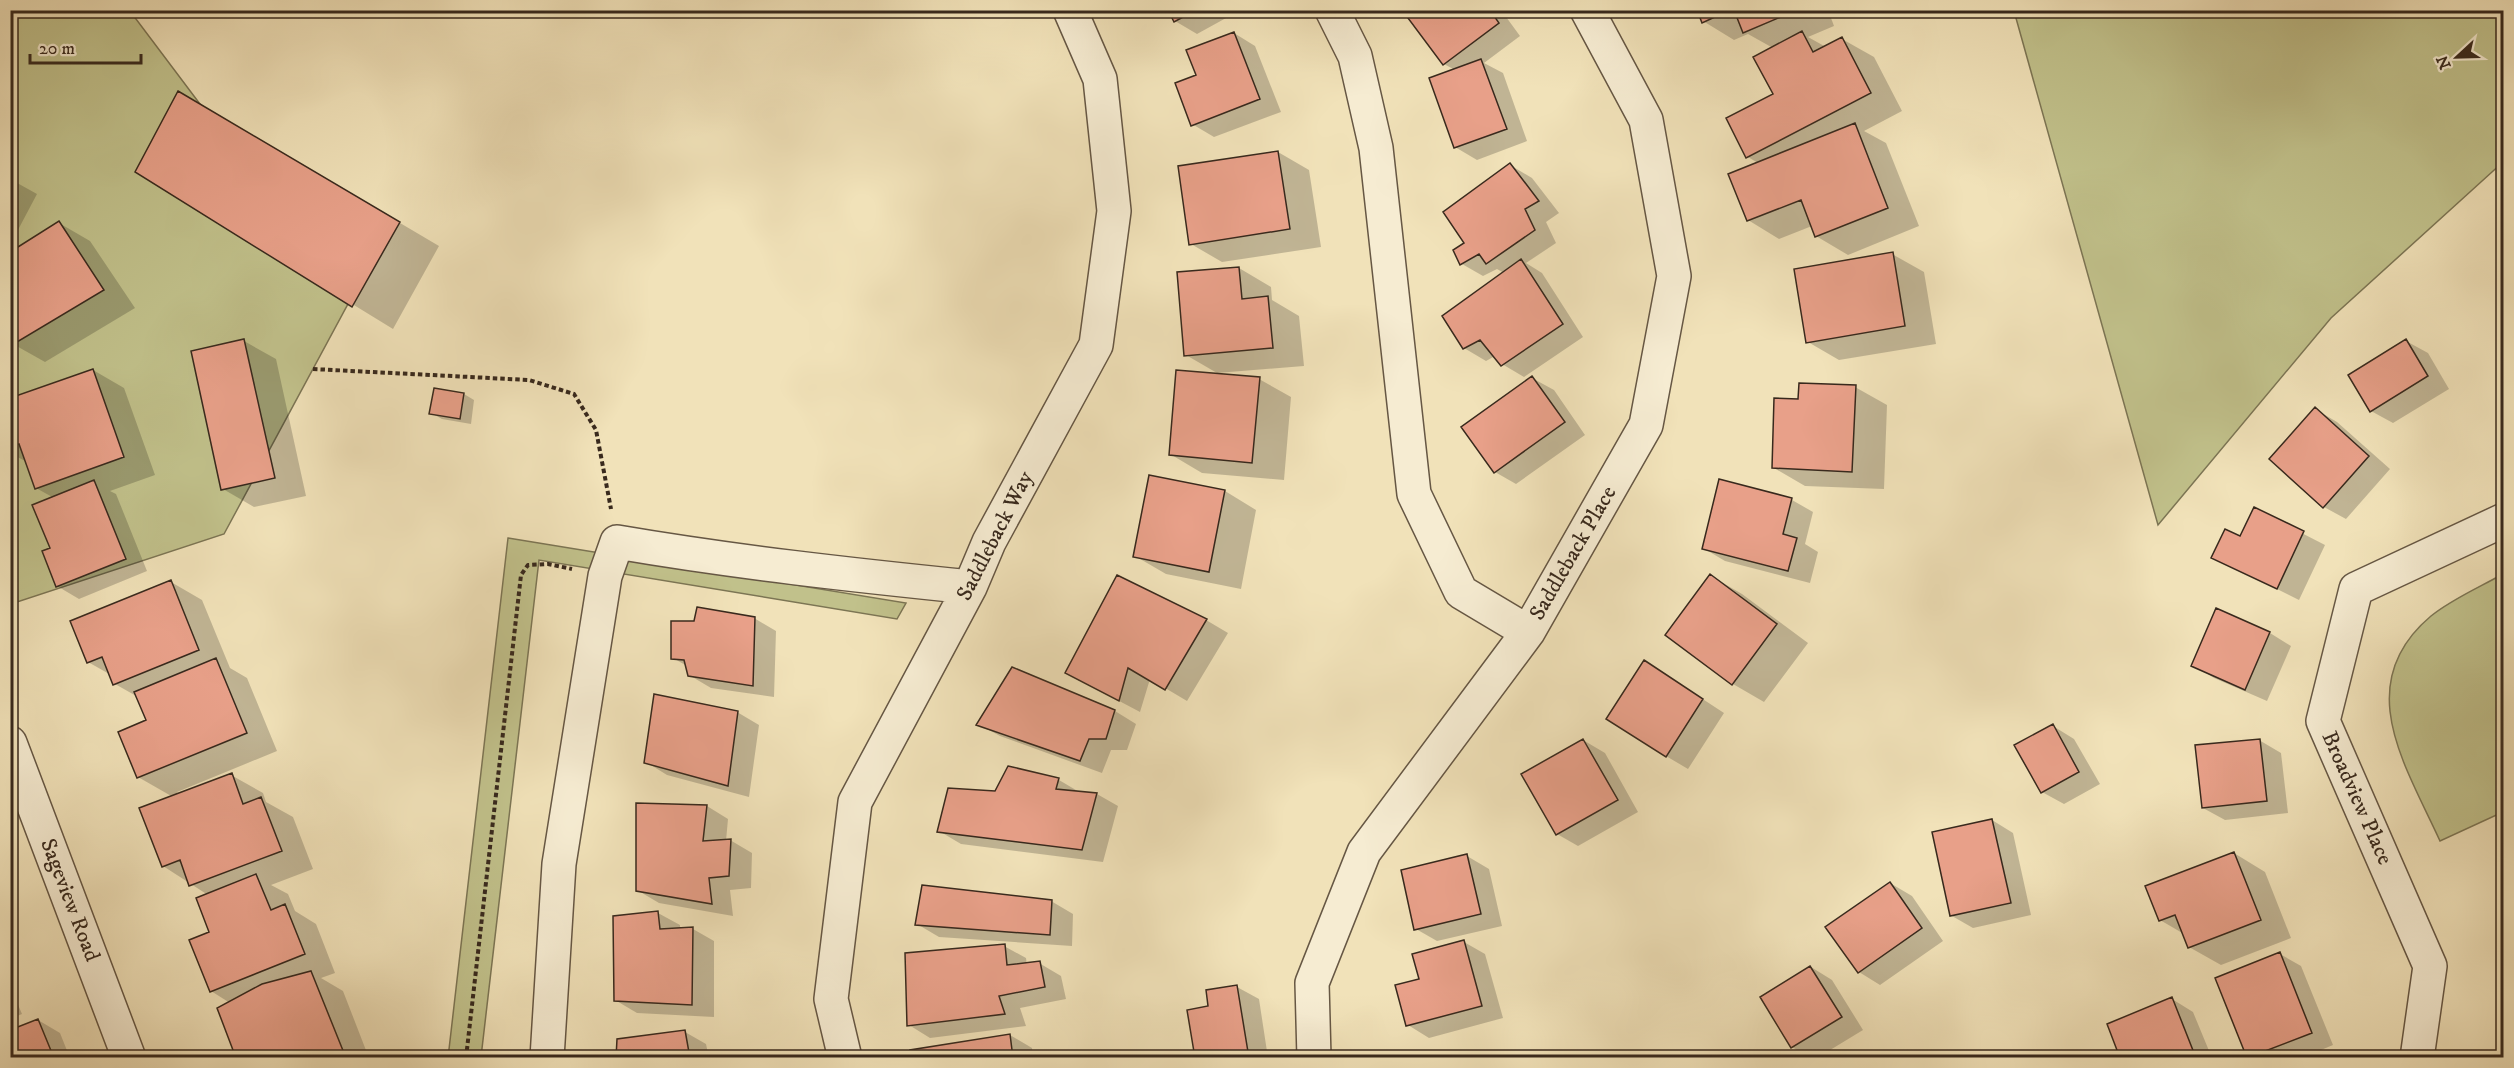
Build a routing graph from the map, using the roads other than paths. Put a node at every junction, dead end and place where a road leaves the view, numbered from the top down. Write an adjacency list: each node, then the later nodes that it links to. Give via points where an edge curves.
1 (1070, 10): 5 (street, Saddleback Way, via 1100,79 1114,211 1096,345 989,542)
2 (1332, 10): 6 (street, via 1355,56 1376,148 1414,494 1461,592)
3 (1587, 10): 6 (street, Saddleback Place, via 1646,120 1674,276 1646,425)
4 (2504, 520): 12 (street, Broadview Place, via 2356,589 2323,722 2430,966)
5 (970, 587): 9 (street, via 617,542 604,576 559,864); 10 (street, Saddleback Way, via 855,802 831,999)
6 (1528, 632): 11 (street, Saddleback Place, via 1364,852 1312,982)
7 (10, 743): 8 (street, Sageview Road)
8 (129, 1058)
9 (547, 1058)
10 (845, 1058)
11 (1314, 1058)
12 (2417, 1058)

